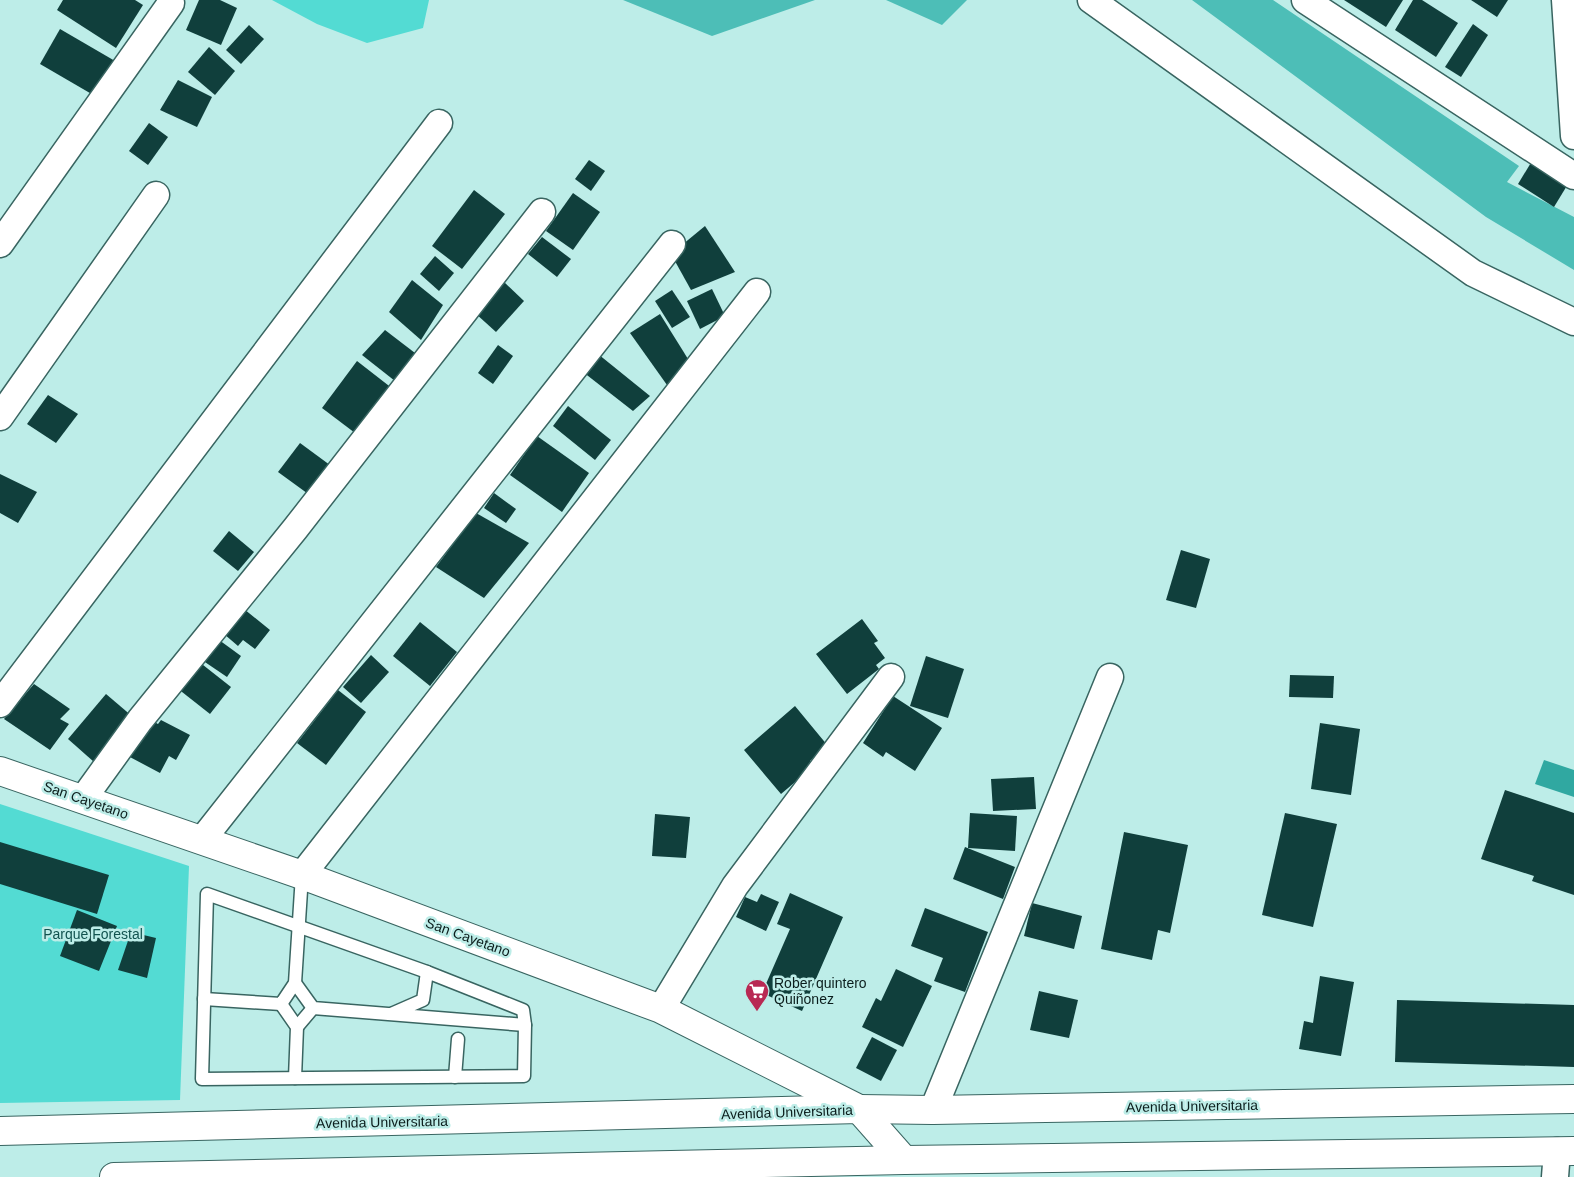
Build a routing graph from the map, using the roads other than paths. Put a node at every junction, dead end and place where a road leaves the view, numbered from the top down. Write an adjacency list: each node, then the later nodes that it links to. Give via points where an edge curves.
1 (1090, 0): 14 (street, via 1473,273)
2 (1305, 0): 8 (street)
3 (1565, 0): 5 (street)
4 (171, 3): 11 (street)
5 (1572, 64): 7 (street)
6 (439, 123): 18 (street)
7 (1574, 136)
8 (1574, 176)
9 (156, 195): 15 (street)
10 (542, 212): 20 (street, via 295,529 140,720)
11 (0, 244)
12 (672, 244): 21 (street)
13 (757, 292): 22 (street)
14 (1574, 322)
15 (0, 417)
16 (891, 677): 29 (street, via 735,886)
17 (1110, 677): 38 (street)
18 (0, 704)
19 (0, 771): 20 (main road, San Cayetano)
20 (83, 799): 21 (main road, San Cayetano)
21 (202, 840): 22 (main road, San Cayetano)
22 (302, 876): 23 (lane); 29 (main road, San Cayetano)
23 (298, 926): 24 (lane); 25 (lane); 26 (lane, via 207,894)
24 (427, 972): 30 (lane, via 423,1000); 31 (lane, via 523,1010)
25 (295, 983): 27 (lane); 28 (lane)
26 (204, 999): 27 (lane); 35 (lane, via 202,1078)
27 (281, 1004): 32 (lane)
28 (314, 1008): 30 (lane); 32 (lane)
29 (662, 1009): 37 (main road, San Cayetano)
30 (391, 1014): 31 (lane)
31 (525, 1025): 34 (lane, via 524,1076)
32 (297, 1026): 35 (lane)
33 (458, 1039): 34 (lane)
34 (455, 1077): 35 (lane)
35 (295, 1078)
36 (1574, 1099): 38 (main road, Avenida Universitaria)
37 (859, 1109): 38 (main road, Avenida Universitaria); 39 (main road, Avenida Universitaria); 40 (main road, San Cayetano)
38 (933, 1110)
39 (0, 1131)
40 (904, 1160): 41 (main road); 42 (main road)
41 (1562, 1160)
42 (619, 1171): 43 (main road)
43 (114, 1177)

